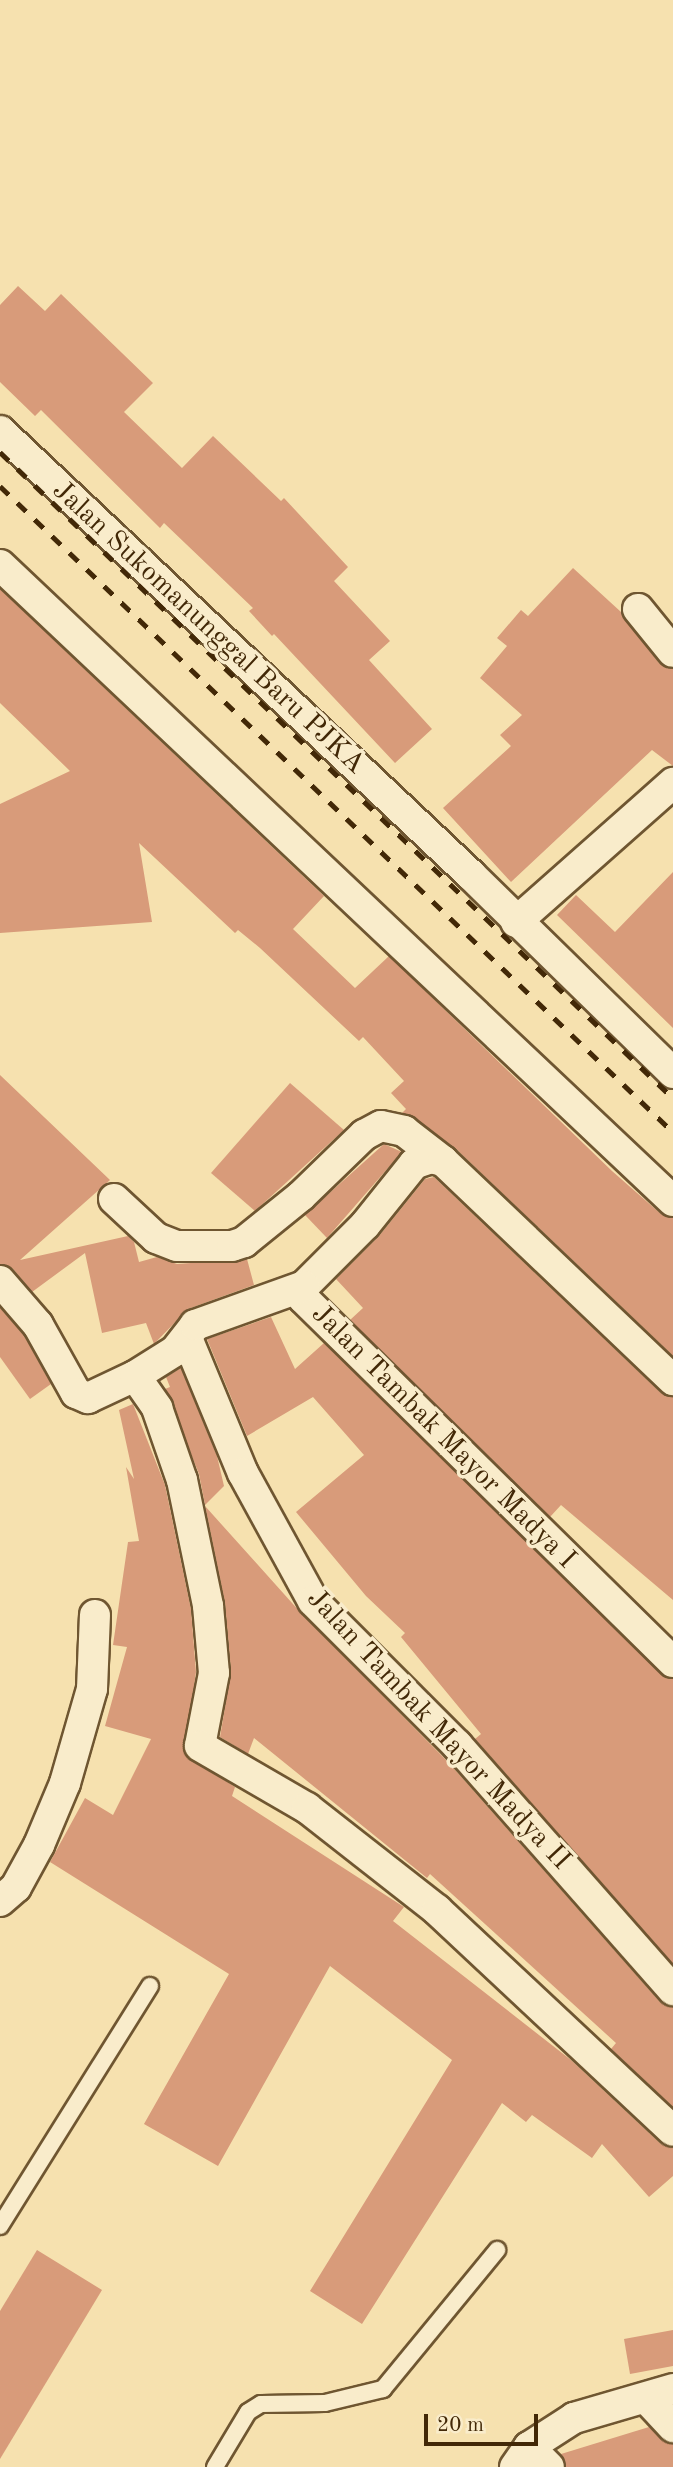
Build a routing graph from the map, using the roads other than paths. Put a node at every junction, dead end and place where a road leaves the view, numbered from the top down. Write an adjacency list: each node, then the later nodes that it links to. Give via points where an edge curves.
1 (0, 430): 6 (street, Jalan Sukomanunggal Baru PJKA)
2 (0, 565): 10 (street, via 360,909 581,1109)
3 (638, 609): 4 (street)
4 (673, 652)
5 (673, 783): 6 (street)
6 (516, 922): 7 (street, Jalan Sukomanunggal Baru PJKA)
7 (673, 1073)
8 (443, 1161): 9 (street, via 404,1131 381,1126 364,1135 301,1196 244,1242 219,1248 177,1246 156,1238); 12 (street, Jalan Tambak Mayor Madya I, via 431,1158 414,1164 365,1224); 15 (street)
9 (114, 1199)
10 (673, 1201)
11 (0, 1281): 14 (street, via 38,1325 81,1397)
12 (304, 1286): 13 (street, via 195,1325); 17 (street, Jalan Tambak Mayor Madya I, via 303,1298 316,1314)
13 (187, 1338): 14 (street, via 158,1364); 20 (street, Jalan Tambak Mayor Madya II, via 243,1473 313,1601 457,1745)
14 (135, 1376): 21 (street, via 157,1408 182,1480 208,1606 214,1673 200,1746 307,1808 437,1910)
15 (673, 1380)
16 (95, 1615): 18 (street, via 92,1689 65,1783 16,1887)
17 (673, 1662)
18 (0, 1901)
19 (150, 1986): 22 (lane)
20 (673, 1990)
21 (673, 2131)
22 (0, 2226)
23 (497, 2250): 27 (lane, via 383,2389 325,2403 261,2404 248,2412)
24 (659, 2393): 25 (street); 26 (street, via 574,2418)
25 (673, 2427)
26 (531, 2460)
27 (215, 2467)

